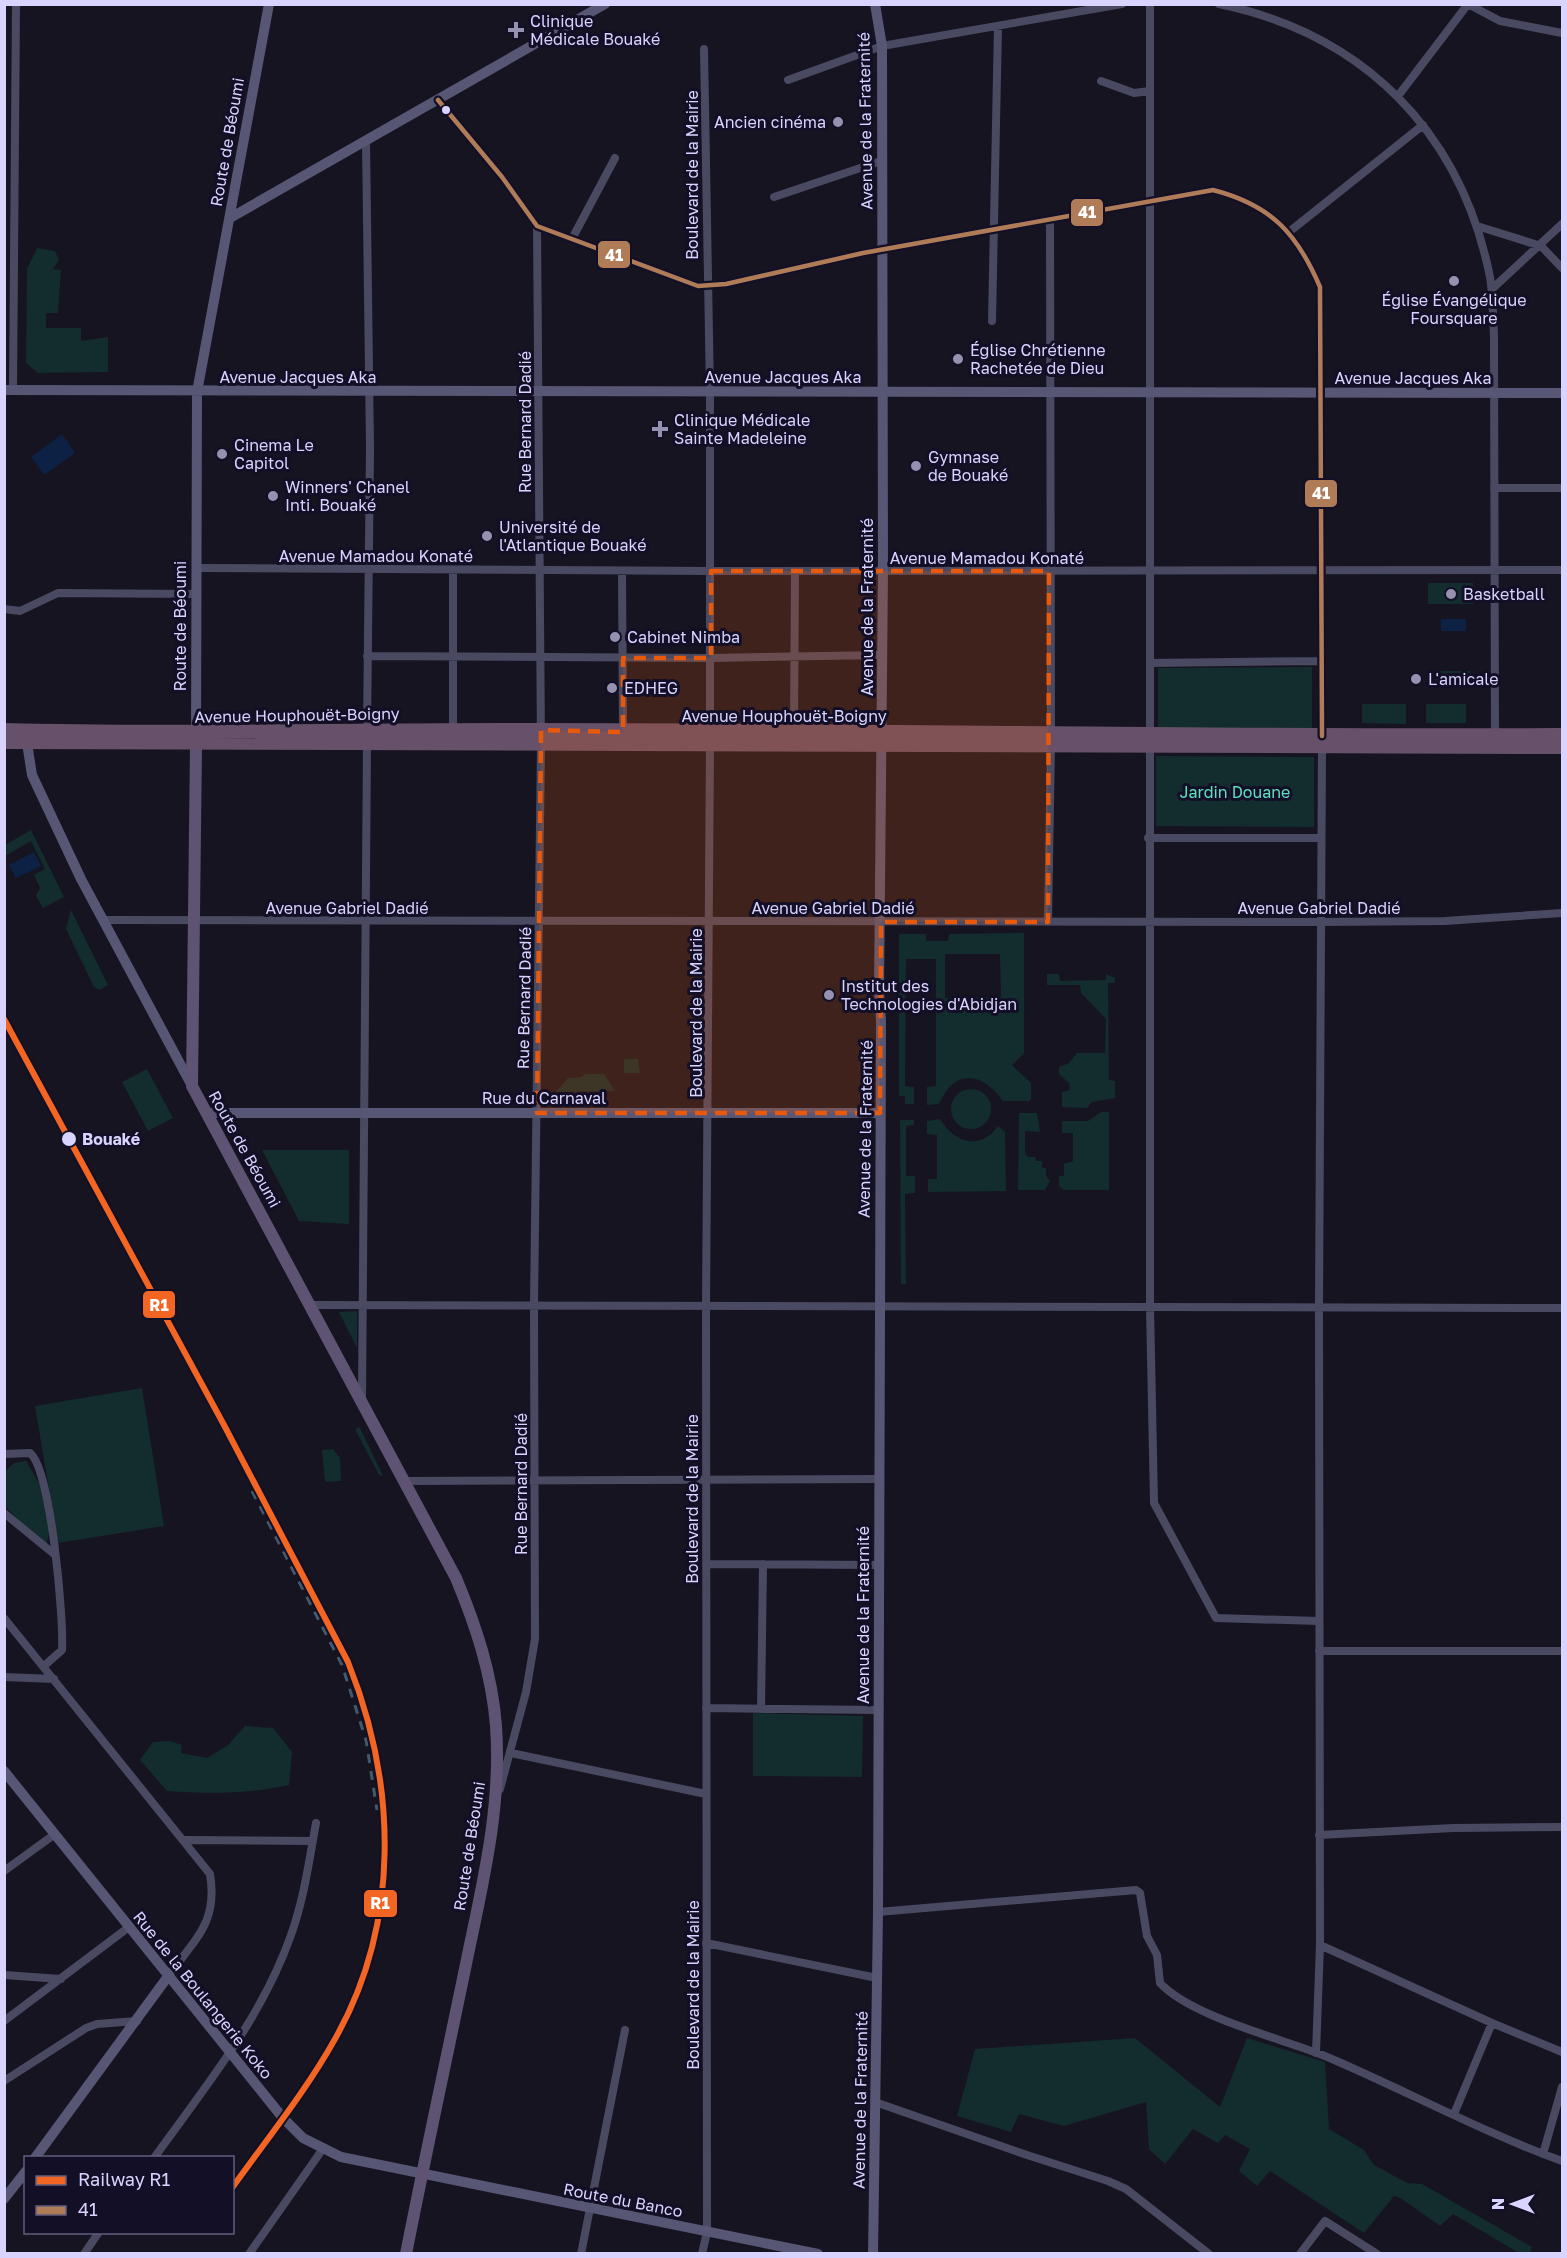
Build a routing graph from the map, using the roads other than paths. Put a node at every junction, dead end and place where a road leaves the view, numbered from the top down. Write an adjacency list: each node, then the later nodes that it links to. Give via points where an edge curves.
1 (16, 4): 37 (street)
2 (269, 4): 23 (street, Route de Béoumi)
3 (605, 4): 16 (street)
4 (875, 4): 10 (street, Avenue de la Fraternité)
5 (1122, 4): 8 (street)
6 (1149, 4): 14 (street)
7 (1220, 4): 15 (street, via 1258,12 1309,32 1356,60)
8 (998, 26): 10 (street); 28 (street)
9 (1563, 33): 15 (street, via 1500,21 1468,4)
10 (882, 46): 12 (street); 20 (street, Avenue de la Fraternité)
11 (705, 49): 34 (street, Boulevard de la Mairie)
12 (788, 80)
13 (1101, 81): 14 (street, via 1134,93)
14 (1150, 91): 22 (street)
15 (1398, 96): 17 (street)
16 (438, 100): 18 (street); 26 (street)
17 (1423, 125): 27 (street, via 1455,173); 29 (street)
18 (366, 141): 23 (street); 39 (street)
19 (615, 158): 30 (street)
20 (881, 161): 21 (street); 32 (street, Avenue de la Fraternité)
21 (774, 197)
22 (1150, 201): 24 (street); 29 (street, via 1213,190 1255,204); 44 (street)
23 (230, 218): 38 (street, Route de Béoumi)
24 (1050, 220): 28 (street); 43 (street)
25 (1563, 224): 31 (street)
26 (537, 226): 30 (street); 40 (street, Rue Bernard Dadié)
27 (1477, 226): 31 (street); 35 (street)
28 (994, 231): 32 (street); 36 (street)
29 (1289, 232): 45 (street, via 1320,287)
30 (573, 237): 34 (street)
31 (1541, 246): 33 (street); 35 (street)
32 (882, 249): 34 (street); 42 (street, Avenue de la Fraternité)
33 (1563, 268)
34 (706, 287): 41 (street, Boulevard de la Mairie)
35 (1492, 289): 46 (street)
36 (992, 321)
37 (9, 390): 38 (street, Avenue Jacques Aka)
38 (197, 392): 39 (street, Avenue Jacques Aka); 50 (street, Route de Béoumi)
39 (369, 392): 40 (street, Avenue Jacques Aka); 51 (street)
40 (539, 392): 41 (street, Avenue Jacques Aka); 53 (street, Rue Bernard Dadié)
41 (710, 392): 42 (street, Avenue Jacques Aka); 56 (street, Boulevard de la Mairie)
42 (882, 392): 43 (street, Avenue Jacques Aka); 58 (street, Avenue de la Fraternité)
43 (1049, 393): 44 (street, Avenue Jacques Aka); 59 (street)
44 (1150, 393): 45 (street, Avenue Jacques Aka); 60 (street)
45 (1320, 393): 46 (street, Avenue Jacques Aka); 61 (street)
46 (1494, 393): 47 (street, Avenue Jacques Aka); 48 (street)
47 (1563, 393)
48 (1494, 488): 49 (street); 62 (street)
49 (1563, 488)
50 (196, 568): 51 (street, Avenue Mamadou Konaté); 63 (street, Route de Béoumi)
51 (368, 570): 52 (street, Avenue Mamadou Konaté); 66 (street)
52 (453, 570): 53 (street, Avenue Mamadou Konaté); 67 (street)
53 (540, 570): 55 (street, Avenue Mamadou Konaté); 68 (street, Rue Bernard Dadié)
54 (1563, 570): 62 (street, Avenue Mamadou Konaté)
55 (622, 571): 56 (street, Avenue Mamadou Konaté); 70 (street)
56 (711, 571): 57 (street, Avenue Mamadou Konaté); 71 (street, Boulevard de la Mairie)
57 (795, 571): 58 (street, Avenue Mamadou Konaté); 69 (street)
58 (883, 571): 59 (street, Avenue Mamadou Konaté); 65 (street, Avenue de la Fraternité)
59 (1049, 571): 60 (street, Avenue Mamadou Konaté); 84 (street)
60 (1150, 571): 61 (street, Avenue Mamadou Konaté); 73 (street)
61 (1320, 571): 62 (street, Avenue Mamadou Konaté); 72 (street)
62 (1494, 571): 79 (street)
63 (196, 594): 64 (street, via 58,593 20,611); 85 (street, Route de Béoumi)
64 (4, 609)
65 (882, 655): 69 (street); 83 (street, Avenue de la Fraternité)
66 (367, 656): 67 (street); 81 (street)
67 (452, 656): 68 (street); 75 (street)
68 (540, 657): 70 (street); 76 (street, Rue Bernard Dadié)
69 (795, 657): 71 (street); 78 (street)
70 (623, 658): 71 (street); 77 (street)
71 (711, 658): 82 (street, Boulevard de la Mairie)
72 (1320, 661): 73 (street); 88 (street)
73 (1150, 663): 86 (street)
74 (4, 729): 85 (highway, Avenue Houphouët-Boigny)
75 (453, 730): 76 (highway, Avenue Houphouët-Boigny); 81 (highway, Avenue Houphouët-Boigny)
76 (541, 730): 77 (highway, Avenue Houphouët-Boigny); 90 (street, Rue Bernard Dadié)
77 (623, 732): 82 (highway, Avenue Houphouët-Boigny)
78 (794, 733): 82 (highway, Avenue Houphouët-Boigny); 83 (highway, Avenue Houphouët-Boigny)
79 (1495, 735): 80 (highway, Avenue Houphouët-Boigny); 88 (highway, Avenue Houphouët-Boigny)
80 (1563, 735)
81 (367, 737): 85 (highway, Avenue Houphouët-Boigny); 90 (highway, Avenue Houphouët-Boigny); 99 (street)
82 (710, 738): 83 (highway, Avenue Houphouët-Boigny); 90 (highway, Avenue Houphouët-Boigny); 98 (street, Boulevard de la Mairie)
83 (881, 738): 84 (highway, Avenue Houphouët-Boigny); 100 (street, Avenue de la Fraternité)
84 (1051, 738): 86 (highway, Avenue Houphouët-Boigny); 101 (street)
85 (196, 739): 89 (highway, Avenue Houphouët-Boigny); 96 (main road, Route de Béoumi)
86 (1150, 739): 88 (highway, Avenue Houphouët-Boigny); 93 (street)
87 (4, 742): 89 (highway, Avenue Houphouët-Boigny)
88 (1322, 742): 91 (highway, Avenue Houphouët-Boigny); 92 (street)
89 (27, 743): 95 (street, via 32,775)
90 (541, 744): 97 (street, Rue Bernard Dadié)
91 (1563, 747)
92 (1320, 837): 93 (street); 103 (street)
93 (1148, 838): 102 (street)
94 (1563, 913): 103 (street, Avenue Gabriel Dadié, via 1445,921)
95 (103, 920): 96 (street, Avenue Gabriel Dadié); 104 (street)
96 (194, 920): 99 (street, Avenue Gabriel Dadié); 104 (main road, Route de Béoumi)
97 (538, 921): 98 (street, Avenue Gabriel Dadié); 99 (street, Avenue Gabriel Dadié); 108 (street, Rue Bernard Dadié)
98 (710, 921): 100 (street, Avenue Gabriel Dadié); 105 (street, Boulevard de la Mairie)
99 (366, 922): 107 (street)
100 (881, 922): 101 (street, Avenue Gabriel Dadié); 109 (street, Avenue de la Fraternité)
101 (1048, 922): 102 (street, Avenue Gabriel Dadié)
102 (1149, 922): 103 (street, Avenue Gabriel Dadié); 115 (street)
103 (1320, 922): 116 (street)
104 (192, 1086): 106 (main road, Route de Béoumi)
105 (708, 1112): 108 (street, Rue du Carnaval); 109 (street, Rue du Carnaval); 113 (street, Boulevard de la Mairie)
106 (207, 1113): 107 (street, Rue du Carnaval); 110 (main road, Route de Béoumi)
107 (363, 1113): 108 (street, Rue du Carnaval); 111 (street)
108 (537, 1113): 112 (street, Rue Bernard Dadié)
109 (880, 1113): 114 (street, Avenue de la Fraternité)
110 (311, 1305): 111 (street); 118 (main road, Route de Béoumi)
111 (362, 1305): 112 (street); 118 (street)
112 (534, 1306): 113 (street); 122 (street, Rue Bernard Dadié)
113 (706, 1306): 114 (street); 120 (street, Boulevard de la Mairie)
114 (879, 1307): 115 (street); 121 (street, Avenue de la Fraternité)
115 (1149, 1307): 116 (street); 130 (street, via 1155,1508 1216,1618)
116 (1319, 1308): 117 (street); 130 (street)
117 (1563, 1308)
118 (362, 1401): 123 (main road, Route de Béoumi)
119 (4, 1454): 125 (street, via 30,1453 38,1462 54,1530)
120 (706, 1479): 121 (street); 122 (street); 126 (street, Boulevard de la Mairie)
121 (879, 1479): 128 (street, Avenue de la Fraternité)
122 (534, 1480): 123 (street); 139 (street, Rue Bernard Dadié, via 535,1639)
123 (405, 1481): 142 (main road, Route de Béoumi, via 456,1578 487,1665 496,1725)
124 (4, 1513): 125 (street)
125 (54, 1554): 133 (street, via 62,1650)
126 (706, 1564): 127 (street); 136 (street, Boulevard de la Mairie)
127 (763, 1564): 128 (street); 137 (street)
128 (879, 1565): 138 (street, Avenue de la Fraternité)
129 (4, 1618): 133 (street)
130 (1319, 1621): 131 (street)
131 (1319, 1651): 132 (street); 146 (street)
132 (1563, 1651)
133 (44, 1666): 135 (street)
134 (4, 1677): 135 (street)
135 (54, 1679): 147 (street)
136 (706, 1708): 137 (street); 141 (street, Boulevard de la Mairie)
137 (761, 1709): 138 (street)
138 (878, 1710): 150 (street, Avenue de la Fraternité)
139 (511, 1753): 141 (street); 142 (street, Rue Bernard Dadié)
140 (4, 1771): 145 (street, Rue de la Boulangerie Koko)
141 (706, 1794): 152 (street, Boulevard de la Mairie)
142 (496, 1801): 175 (main road, Route de Béoumi)
143 (316, 1823): 148 (street)
144 (1563, 1827): 146 (street)
145 (55, 1834): 149 (street); 151 (street, Rue de la Boulangerie Koko)
146 (1319, 1835): 153 (street)
147 (185, 1839): 148 (street); 155 (street, via 210,1874 214,1896 212,1912 203,1928)
148 (312, 1841): 163 (street, via 306,1884 292,1935 266,1995)
149 (4, 1871)
150 (878, 1912): 157 (street, Avenue de la Fraternité); 164 (street, via 1136,1890 1140,1893 1147,1936 1157,1955 1163,1986 1200,2010)
151 (129, 1927): 155 (street, Rue de la Boulangerie Koko); 156 (street)
152 (706, 1943): 157 (street); 178 (street, Boulevard de la Mairie)
153 (1320, 1945): 160 (street); 164 (street)
154 (4, 1975): 156 (street)
155 (169, 1975): 159 (street); 163 (street, Rue de la Boulangerie Koko)
156 (61, 1978): 158 (street)
157 (878, 1978): 167 (street, Avenue de la Fraternité)
158 (4, 2021)
159 (137, 2021): 165 (street, via 86,2028); 171 (street)
160 (1492, 2023): 162 (street); 168 (street)
161 (625, 2030): 177 (street)
162 (1563, 2052)
163 (230, 2053): 169 (street, Rue de la Boulangerie Koko, via 289,2126); 172 (street)
164 (1316, 2053): 168 (street)
165 (4, 2081)
166 (1563, 2087): 170 (street)
167 (875, 2102): 186 (street, Avenue de la Fraternité); 187 (street, via 1126,2189)
168 (1454, 2114): 170 (street)
169 (322, 2150): 175 (street, Rue de la Boulangerie Koko); 181 (street)
170 (1543, 2154): 173 (street)
171 (36, 2156)
172 (155, 2156)
173 (1563, 2162)
174 (24, 2174): 176 (street)
175 (421, 2175): 177 (street, Route du Banco); 182 (main road, Route de Béoumi)
176 (4, 2199)
177 (590, 2208): 178 (street, Route du Banco); 183 (street)
178 (707, 2232): 184 (street, Boulevard de la Mairie); 185 (street, Route du Banco)
179 (98, 2234): 180 (street)
180 (84, 2253)
181 (249, 2253)
182 (406, 2253)
183 (581, 2253)
184 (702, 2253)
185 (818, 2253)
186 (873, 2253)
187 (1209, 2253)
188 (1300, 2253): 189 (street, via 1325,2221)
189 (1377, 2253)

